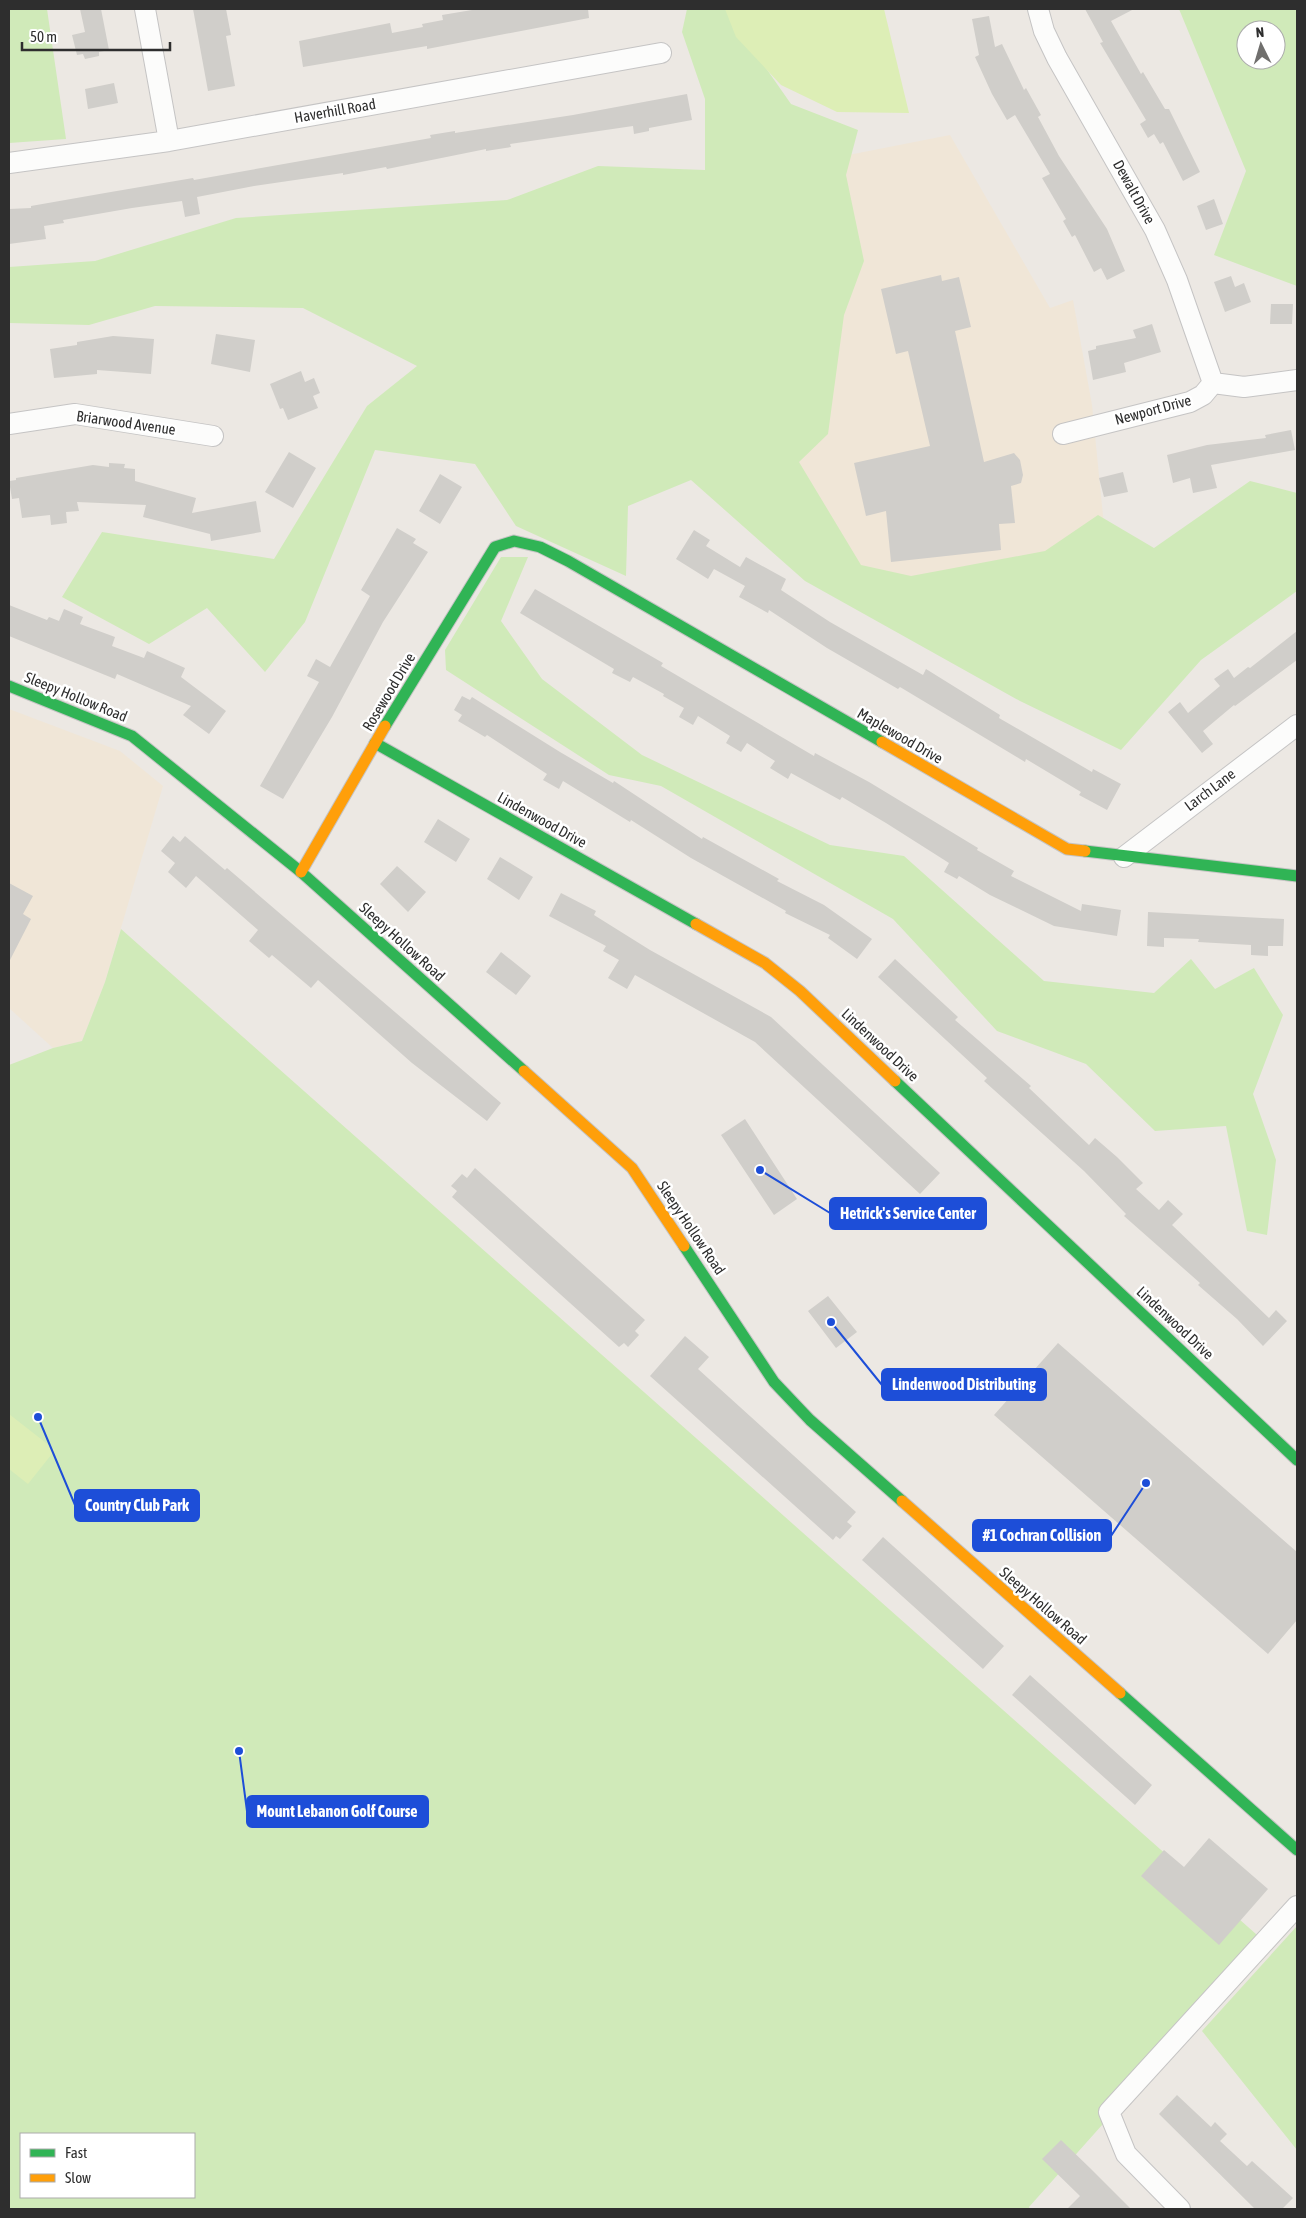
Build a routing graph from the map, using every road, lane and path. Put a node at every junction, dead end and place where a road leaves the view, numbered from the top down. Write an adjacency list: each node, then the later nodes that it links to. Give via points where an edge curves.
1 (145, 9): 4 (street)
2 (1038, 9): 7 (street, Dewalt Drive, via 1057,58 1156,230 1177,280)
3 (661, 53): 4 (street, Haverhill Road)
4 (169, 140): 5 (street, Haverhill Road)
5 (9, 163)
6 (1297, 380): 7 (street, via 1244,387)
7 (1212, 383): 9 (street, Newport Drive, via 1203,395 1190,402)
8 (9, 424): 10 (street, Briarwood Avenue, via 75,414)
9 (1063, 434)
10 (213, 436)
11 (514, 541): 14 (street, Rosewood Drive, via 496,547); 15 (street, Maplewood Drive, via 540,547 568,561 1067,849)
12 (9, 686): 16 (street, Sleepy Hollow Road, via 132,736)
13 (1297, 725): 15 (street, Larch Lane)
14 (376, 743): 16 (street, Rosewood Drive); 18 (street, Lindenwood Drive, via 765,963 808,998)
15 (1124, 857): 17 (street, Maplewood Drive)
16 (301, 872): 19 (street, Sleepy Hollow Road, via 632,1168 774,1382 810,1420)
17 (1297, 876)
18 (1297, 1460)
19 (1296, 1846)
20 (1297, 1906): 21 (street, via 1110,2112 1126,2154)
21 (1180, 2209)

